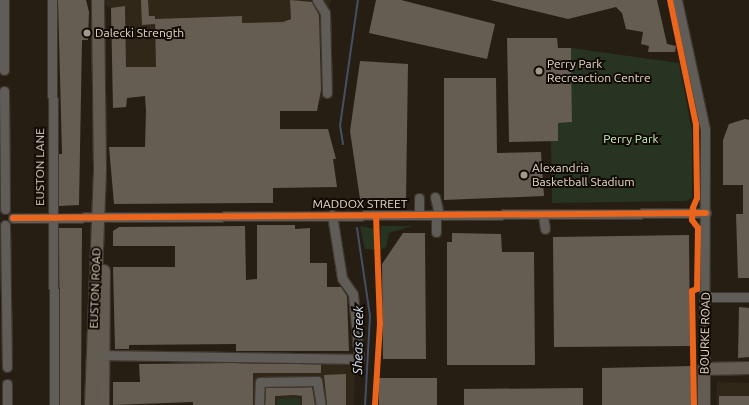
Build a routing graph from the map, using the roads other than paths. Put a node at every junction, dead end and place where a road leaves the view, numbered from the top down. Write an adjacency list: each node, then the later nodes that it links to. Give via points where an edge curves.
1 (4, 0): 6 (street)
2 (52, 0): 19 (street, EUSTON LANE)
3 (98, 0): 17 (main road, EUSTON ROAD)
4 (317, 0): 8 (street, via 325,13)
5 (677, 0): 12 (street, BOURKE ROAD, via 705,130)
6 (4, 70)
7 (4, 91): 11 (street)
8 (327, 93)
9 (435, 197): 13 (street)
10 (419, 198): 15 (street)
11 (2, 210): 18 (street)
12 (706, 213): 16 (street, MADDOX STREET); 23 (street, BOURKE ROAD)
13 (437, 214): 15 (street, MADDOX STREET); 16 (street, MADDOX STREET); 22 (street)
14 (332, 215): 15 (street, MADDOX STREET); 17 (street, MADDOX STREET); 25 (street, via 342,278 353,294 359,359)
15 (419, 215)
16 (543, 215): 21 (street)
17 (100, 217): 19 (street, MADDOX STREET); 25 (main road, EUSTON ROAD); 32 (main road, EUSTON ROAD)
18 (13, 218): 19 (street, MADDOX STREET); 20 (street)
19 (52, 218): 31 (street, EUSTON LANE)
20 (3, 224): 26 (street)
21 (545, 229)
22 (436, 232)
23 (706, 297): 24 (street); 28 (street, BOURKE ROAD)
24 (749, 297)
25 (103, 355): 33 (main road, EUSTON ROAD)
26 (7, 367)
27 (749, 368): 28 (main road)
28 (704, 369): 36 (main road, BOURKE ROAD)
29 (7, 384): 30 (street)
30 (7, 405)
31 (54, 405)
32 (91, 405)
33 (103, 405)
34 (259, 405): 35 (street, via 260,382 311,381 320,383)
35 (321, 405)
36 (704, 405)

